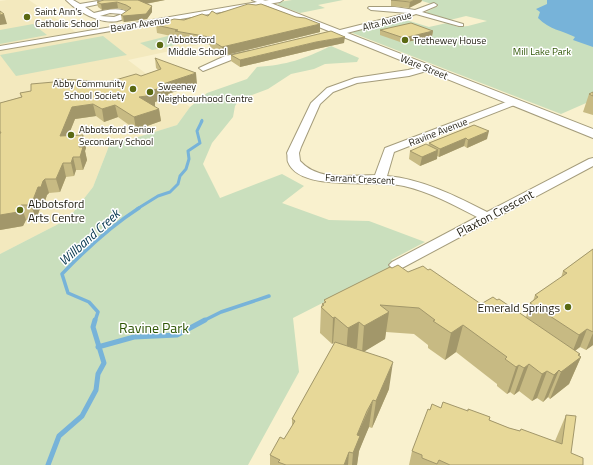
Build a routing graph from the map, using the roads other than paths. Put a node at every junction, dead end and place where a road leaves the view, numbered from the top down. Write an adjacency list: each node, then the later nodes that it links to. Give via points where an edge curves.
1 (69, 0): 6 (street)
2 (114, 0): 6 (street)
3 (280, 0): 4 (street, Bevan Avenue)
4 (259, 2): 11 (main road, Ware Street); 13 (street, Bevan Avenue)
5 (434, 4): 8 (street, Alta Avenue)
6 (79, 6): 9 (street)
7 (371, 8): 8 (street, via 389,7)
8 (417, 13): 10 (street); 11 (street, Alta Avenue)
9 (93, 14)
10 (461, 25)
11 (337, 32): 12 (street, Alta Avenue); 16 (main road, Ware Street)
12 (322, 35)
13 (0, 48)
14 (257, 51): 15 (street, via 228,58)
15 (203, 68)
16 (427, 68): 17 (main road, Ware Street); 20 (street, Farrant Crescent, via 355,81 330,90 316,103 293,153 294,162 309,175 330,179)
17 (514, 102): 18 (main road, Ware Street); 20 (street, Ravine Avenue, via 389,150)
18 (593, 134)
19 (593, 161): 21 (street, Plaxton Crescent)
20 (381, 178): 21 (street, Farrant Crescent, via 425,187)
21 (487, 217): 22 (street, Plaxton Crescent)
22 (397, 265)

